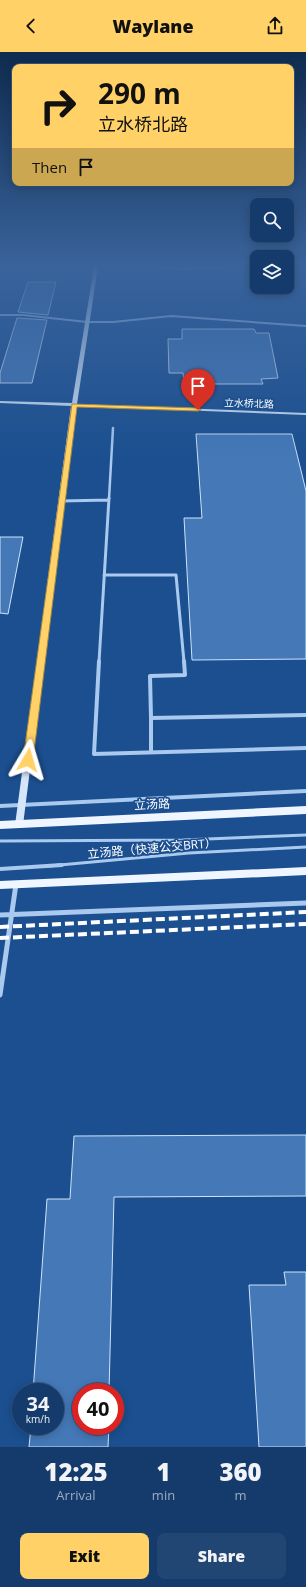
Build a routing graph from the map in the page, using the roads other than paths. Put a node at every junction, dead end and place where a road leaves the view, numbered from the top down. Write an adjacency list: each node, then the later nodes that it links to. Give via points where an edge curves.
1 (85, 332): 3 (street)
2 (0, 402): 3 (street, 立水桥北路)
3 (74, 405): 4 (street, 立水桥北路); 7 (street)
4 (306, 414)
5 (113, 428): 6 (street)
6 (109, 500): 7 (street); 8 (street)
7 (61, 501): 14 (street)
8 (104, 575): 10 (street, via 176,575 185,675 150,676); 12 (street, via 94,754)
9 (306, 715): 10 (street)
10 (151, 718): 12 (street)
11 (306, 748): 12 (street)
12 (151, 752)
13 (306, 791): 14 (street, 立汤路)
14 (22, 805): 15 (street, 立汤路); 18 (street)
15 (0, 806)
16 (306, 810): 18 (main road, 立汤路)
17 (0, 825): 18 (main road, 立汤路)
18 (19, 825)
19 (306, 835): 20 (lane, 立汤路（快速公交BRT）, via 183,840)
20 (0, 841)
21 (306, 847): 22 (lane, 立汤路（快速公交BRT）, via 189,853)
22 (0, 869)
23 (306, 871): 24 (main road)
24 (16, 884): 25 (main road); 28 (street)
25 (0, 885)
26 (306, 903): 28 (street)
27 (0, 914): 28 (street)
28 (11, 914): 29 (street)
29 (0, 995)

